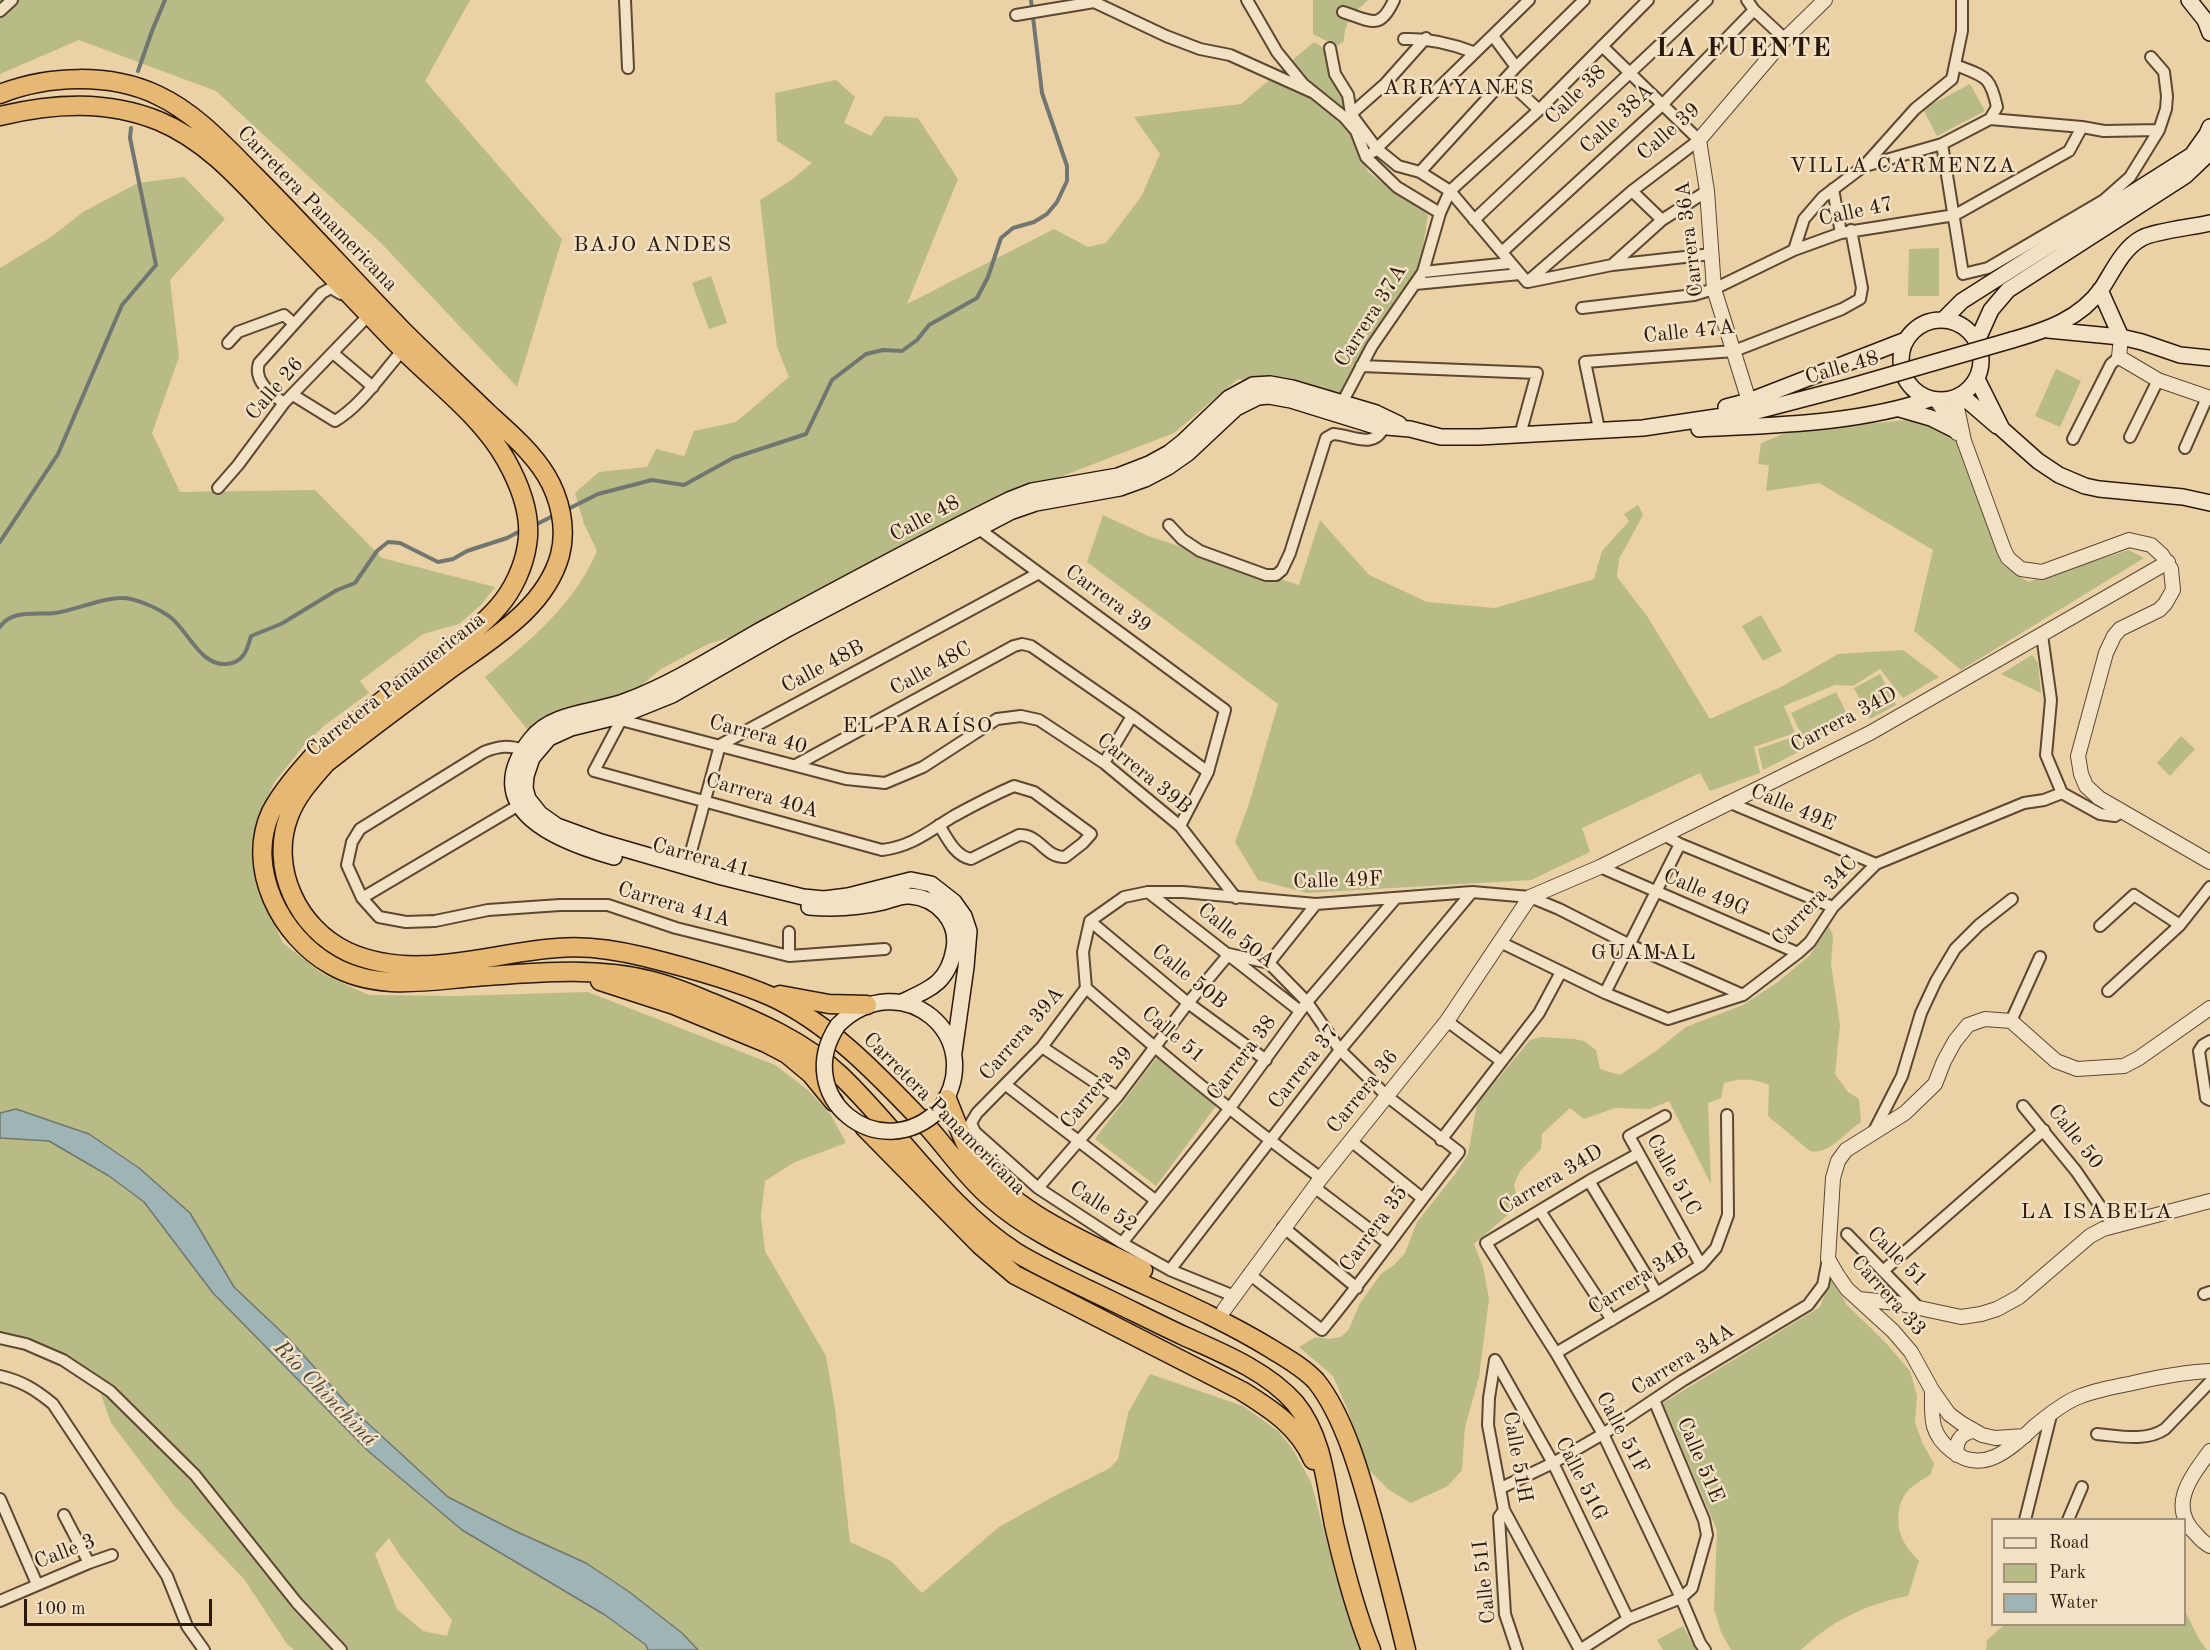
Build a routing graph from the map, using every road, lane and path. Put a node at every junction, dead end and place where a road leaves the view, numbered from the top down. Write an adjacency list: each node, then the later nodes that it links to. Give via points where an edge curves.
1 (12, 0): 13 (street)
2 (625, 0): 27 (street)
3 (1247, 0): 30 (street, via 1277,52)
4 (1394, 0): 14 (street, via 1381,20)
5 (1528, 0): 17 (street)
6 (1584, 0): 26 (street)
7 (1648, 0): 21 (street)
8 (1707, 0): 28 (street, Calle 38)
9 (1825, 0): 20 (street, Calle 39)
10 (1962, 0): 25 (street)
11 (2188, 0): 16 (main road, via 2205,20)
12 (1750, 5): 20 (street); 32 (street, Calle 38A)
13 (0, 11)
14 (1343, 12)
15 (1016, 15): 30 (street, via 1094,2 1166,36 1230,55)
16 (2210, 33)
17 (1493, 36): 23 (street); 26 (street)
18 (1426, 38): 19 (street); 23 (street); 34 (street, via 1385,84)
19 (1404, 39)
20 (1785, 39): 41 (street, Calle 39)
21 (1602, 46): 28 (street); 33 (street)
22 (1330, 48): 34 (street, via 1335,75 1348,95)
23 (1473, 52): 43 (street)
24 (2151, 57): 39 (street, via 2164,72 2167,96)
25 (1956, 65): 36 (street, via 1992,85 1997,107); 47 (street, via 1952,79 1915,109)
26 (1516, 67): 29 (street)
27 (628, 68)
28 (1629, 72): 32 (street); 55 (street, Calle 38)
29 (1506, 79): 33 (street); 48 (street)
30 (1312, 92): 40 (street)
31 (0, 94): 46 (highway, Carretera Panamericana, via 72,80 103,80 132,86 157,95 191,116)
32 (1662, 105): 41 (street); 60 (street, Calle 38A)
33 (1539, 110): 50 (street)
34 (1351, 114): 40 (street); 43 (street)
35 (0, 116): 46 (highway, Carretera Panamericana, via 82,104 131,112 159,121)
36 (1990, 119): 37 (street); 42 (street)
37 (2082, 127): 39 (street, via 2104,131); 54 (street, Calle 47, via 2069,151)
38 (2210, 127): 71 (main road, via 2192,154 1962,301)
39 (2160, 130): 54 (street, via 2130,177 2104,200 1988,268 1963,274)
40 (1356, 131): 45 (street)
41 (1699, 140): 51 (street, Calle 39); 52 (street, Carrera 36A)
42 (1942, 144): 47 (street); 54 (street)
43 (1377, 149): 45 (street); 48 (street, via 1398,166)
44 (2210, 150): 76 (main road, via 2185,176 2008,290 1990,310)
45 (1366, 157): 53 (street, via 1397,187)
46 (234, 164): 80 (highway, Carretera Panamericana); 158 (highway, Carretera Panamericana, via 279,200 400,328 518,440 551,485 563,525 559,557 531,604 483,647 326,763 307,785 287,820 283,841 287,881 303,915 329,941 347,951 395,966 561,947 606,949)
47 (1864, 166): 49 (street)
48 (1420, 172): 50 (street)
49 (1833, 189): 58 (street); 59 (street, via 1804,219)
50 (1450, 191): 53 (street, Carrera 37A); 55 (street)
51 (1632, 191): 56 (street); 65 (street, Calle 39)
52 (1707, 191): 56 (street); 61 (street, Carrera 36A)
53 (1440, 213): 64 (street, Carrera 37A)
54 (1955, 215): 58 (street, Calle 47)
55 (1474, 220): 60 (street)
56 (1662, 220): 63 (street)
57 (2210, 224): 68 (main road, via 2143,237 2124,254)
58 (1846, 231): 59 (street, Calle 47); 78 (street, Calle 47A, via 1862,288 1860,299)
59 (1794, 250): 67 (street, Calle 47)
60 (1502, 252): 62 (street)
61 (1712, 254): 63 (street); 67 (street, Carrera 36A)
62 (1510, 263): 64 (street); 65 (street)
63 (1612, 265): 65 (street)
64 (1423, 272): 66 (street, Carrera 37A)
65 (1524, 278): 66 (street)
66 (1415, 284): 83 (street, Carrera 37A)
67 (1714, 289): 69 (street, Calle 47, via 1694,295); 78 (street, Carrera 36A)
68 (2100, 290): 73 (main road, via 2081,311); 74 (main road)
69 (1582, 308)
70 (365, 319): 72 (street, via 331,288 322,292); 79 (street, Calle 26); 80 (street)
71 (1943, 320): 75 (main road, via 1919,326); 76 (main road, via 1960,324)
72 (293, 323): 77 (street, via 284,315 238,332); 91 (street, via 257,369 268,392)
73 (2048, 330): 74 (main road); 94 (main road, Calle 48, bridge)
74 (2121, 337): 81 (street); 82 (main road, via 2180,355)
75 (1906, 340): 90 (main road, via 1901,357 1904,377 1917,392); 94 (main road, Calle 48)
76 (1977, 341): 84 (main road, via 1982,357)
77 (228, 343)
78 (1734, 351): 94 (street, Carrera 36A); 95 (street, Calle 47A, via 1585,362)
79 (333, 353): 86 (street); 87 (street, Calle 26)
80 (401, 353): 86 (street); 157 (highway, Carretera Panamericana, via 481,426 506,460 528,520 528,545 522,567 499,606 470,634 351,725 300,770 279,798 266,826 264,866 269,890 279,914 302,941 332,966 353,975 394,983)
81 (2119, 357): 85 (street); 103 (street, via 2111,364)
82 (2210, 358)
83 (1360, 366): 92 (street, Carrera 37A); 100 (street, via 1537,373)
84 (1977, 379): 88 (main road); 98 (main road)
85 (2158, 380): 89 (street); 102 (street)
86 (373, 387): 87 (street, via 335,421)
87 (293, 395): 91 (street, Calle 26)
88 (1958, 397): 90 (main road); 98 (main road); 101 (street)
89 (2209, 398): 104 (street)
90 (1933, 399): 93 (main road, Calle 48); 101 (street)
91 (284, 403): 105 (street, Calle 26)
92 (1342, 403): 97 (main road, Calle 48); 107 (main road, Calle 48, via 1282,385 1253,385 1229,398 1176,448 1143,467 1118,476 1032,491 1009,500)
93 (1900, 409): 94 (main road, Calle 48, via 1784,424); 101 (main road, via 1931,418)
94 (1747, 413): 95 (main road, Calle 48, via 1716,409); 99 (main road, Calle 48, via 1656,430)
95 (1598, 424): 99 (main road, Calle 48)
96 (1383, 426): 97 (main road, Calle 48); 107 (main road, Calle 48, via 1278,397 1258,397 1236,408 1188,453 1152,476 1120,488 1028,506); 108 (street, via 1379,436 1370,440 1337,434 1326,438 1290,553 1276,575 1266,575 1200,551)
97 (1410, 429): 100 (main road, Calle 48, via 1442,437)
98 (2001, 429): 106 (main road, via 2046,466 2085,486)
99 (1551, 432): 100 (main road, Calle 48)
100 (1520, 435)
101 (1959, 436): 109 (street, via 2000,541 2008,558 2021,568 2042,572 2129,540 2151,545)
102 (2130, 437)
103 (2073, 439)
104 (2185, 448)
105 (218, 488)
106 (2210, 503)
107 (973, 525): 110 (street, Carrera 39); 112 (main road, Calle 48, via 824,596 665,683)
108 (1168, 525)
109 (2168, 562): 111 (street, Carrera 34D); 124 (street, via 2173,590 2165,604 2120,629 2109,645 2080,747 2079,765 2086,786)
110 (1039, 573): 114 (street, Calle 48B); 118 (street, Carrera 39, via 1225,710)
111 (2042, 635): 120 (street, via 2051,700 2046,755); 122 (street, Carrera 34D, via 1870,734)
112 (619, 713): 114 (street, Carrera 40); 115 (main road, Calle 48, via 551,723 534,735); 121 (street, Carrera 40A, via 594,771); 123 (main road, Calle 48, via 572,728 543,743 526,776)
113 (1132, 716): 116 (street); 117 (street, Calle 48C, via 1031,646 1022,644); 118 (street)
114 (720, 745): 117 (street, Carrera 40); 121 (street)
115 (524, 750): 123 (main road, Calle 48, via 513,778 516,798); 138 (street, via 499,746 484,752 360,829 352,842 347,865)
116 (1104, 763): 119 (street, Carrera 39B, via 1039,720 1021,716 997,719 922,767); 126 (street, Carrera 39B)
117 (796, 765): 119 (street, Carrera 40, via 846,779)
118 (1208, 772): 126 (street)
119 (885, 783)
120 (2061, 793): 124 (street, via 2100,814 2115,816); 131 (street, Carrera 34C, via 2024,803)
121 (705, 800): 125 (street, Carrera 40A, via 882,850 901,848); 129 (street)
122 (1728, 802): 127 (street, Carrera 34D); 131 (street, Calle 49E)
123 (527, 806): 138 (street); 163 (main road, Carrera 41, via 538,826 583,847 796,906 833,909 907,895 925,898 948,916 954,930 952,960 934,987); 174 (main road, Carrera 41, via 574,833 803,897 848,896 911,880 931,884 954,902 969,931)
124 (2121, 812): 130 (street)
125 (939, 825): 125 (street, Carrera 40A, via 1014,786 1034,792 1091,834 1065,857 1050,853 1033,837 1019,835 971,859 950,843)
126 (1180, 826): 139 (street, Carrera 39B)
127 (1664, 835): 128 (street); 132 (street, Carrera 34D)
128 (1680, 844): 136 (street); 143 (street)
129 (692, 848)
130 (2210, 862)
131 (1876, 864): 143 (street, Carrera 34C)
132 (1600, 867): 136 (street, Calle 49G); 137 (street, Carrera 34D)
133 (2210, 887): 145 (street)
134 (1148, 892): 139 (street, Calle 49F); 144 (street, via 1124,897); 152 (street, Calle 50A)
135 (1472, 892): 137 (street, Calle 49F); 140 (street, Calle 49F); 173 (street, Carrera 37)
136 (1656, 893): 149 (street); 151 (street, Calle 49G)
137 (1530, 897): 148 (street, Carrera 36); 149 (street, Calle 49F)
138 (362, 898): 153 (street, Carrera 41A, via 379,917 406,922 435,921 488,910 608,905 676,928)
139 (1236, 898): 142 (street, Calle 49F)
140 (1396, 898): 142 (street, Calle 49F); 166 (street, Carrera 38)
141 (2012, 899): 190 (street, via 1955,949 1921,1013 1902,1076)
142 (1316, 904): 155 (street)
143 (1833, 907): 151 (street, Carrera 34C)
144 (1090, 921): 159 (street, Carrera 39A, via 1083,952); 164 (street, Calle 50B)
145 (2180, 925): 146 (street, via 2133,895); 160 (street)
146 (2100, 926)
147 (789, 932): 153 (street)
148 (1500, 942): 156 (street); 168 (street, Carrera 36)
149 (1630, 945): 161 (street); 162 (street, Calle 49F)
150 (885, 949): 153 (street, Carrera 41A)
151 (1798, 953): 162 (street, Carrera 34C)
152 (1229, 954): 155 (street); 164 (street, Carrera 39); 166 (street, Calle 50A)
153 (789, 956)
154 (2040, 957): 169 (street)
155 (1269, 963): 166 (street)
156 (1562, 972): 161 (street); 176 (street, via 1539,1013)
157 (569, 973): 181 (highway, via 674,1005 766,1043 811,1074); 248 (highway, Carretera Panamericana, via 621,974 655,981 791,1040 836,1072 989,1234 1049,1271 1256,1372 1286,1394 1309,1426 1320,1454)
158 (740, 985): 165 (highway, via 793,999); 224 (highway, Carretera Panamericana, via 773,997 798,1012 853,1053 932,1132 974,1182 1013,1214 1044,1235 1236,1329)
159 (1086, 988): 171 (street, Carrera 39A); 172 (street, Calle 51)
160 (2108, 991)
161 (1605, 993): 162 (street, Carrera 34C, via 1668,1018)
162 (1743, 995)
163 (902, 1002): 165 (main road); 174 (main road, via 936,1020)
164 (1188, 1003): 172 (street, Carrera 39); 175 (street, Calle 50B)
165 (867, 1005): 181 (main road, bridge, via 838,1025 824,1057 825,1080)
166 (1304, 1006): 173 (street, Calle 50A); 175 (street, Carrera 38)
167 (2210, 1008): 169 (street, via 2124,1066 2077,1069 2056,1061)
168 (1447, 1021): 176 (street); 179 (street, Carrera 36)
169 (2012, 1022): 190 (street, Carrera 33, via 1984,1019 1968,1025 1955,1041 1935,1084 1905,1113)
170 (2210, 1041): 180 (street, via 2199,1051)
171 (1042, 1047): 177 (street, Carrera 39A); 178 (street)
172 (1155, 1047): 178 (street, Carrera 39); 184 (street, Calle 51)
173 (1341, 1050): 179 (street, Calle 50A); 192 (street, Carrera 37)
174 (954, 1052): 182 (main road, via 955,1076)
175 (1266, 1060): 184 (street, Carrera 38)
176 (1501, 1061): 191 (street)
177 (1006, 1085): 187 (street, Carrera 39A); 194 (street)
178 (1117, 1097): 194 (street, Carrera 39)
179 (1388, 1097): 191 (street, Calle 50A); 193 (street, Carrera 36)
180 (2208, 1099)
181 (834, 1102): 188 (main road, bridge)
182 (944, 1104): 188 (main road, bridge, via 922,1124 900,1131); 218 (highway, via 973,1157 1009,1196 1070,1233)
183 (2023, 1106): 189 (street, Calle 50)
184 (1230, 1108): 192 (street, Calle 51); 201 (street, Carrera 38)
185 (1727, 1115): 211 (street, Carrera 34B, via 1728,1215 1716,1248)
186 (1665, 1116): 196 (street, Calle 51C, via 1629,1136)
187 (971, 1123): 199 (street, Calle 52, via 975,1132)
188 (864, 1127): 248 (highway, via 950,1216 1015,1275 1270,1409 1309,1450)
189 (2044, 1130): 204 (street, Calle 50); 213 (street)
190 (1874, 1131): 210 (street, Carrera 33, via 1846,1150 1838,1161 1833,1178)
191 (1441, 1140): 195 (street, Calle 50A)
192 (1271, 1141): 198 (street, Calle 51); 212 (street, Carrera 37)
193 (1351, 1141): 198 (street, Carrera 36); 200 (street)
194 (1077, 1142): 199 (street, Carrera 39); 201 (street)
195 (1459, 1152): 200 (street, Carrera 35)
196 (1638, 1154): 197 (street, Carrera 34D); 211 (street, Calle 51C)
197 (1588, 1180): 203 (street, Carrera 34D); 216 (street)
198 (1317, 1182): 205 (street, Carrera 36); 209 (street, Calle 51)
199 (1038, 1188): 207 (street, Calle 52)
200 (1422, 1198): 209 (street, Carrera 35)
201 (1155, 1200): 207 (street, Carrera 38)
202 (2210, 1201): 204 (street)
203 (1540, 1211): 208 (street, Carrera 34D); 220 (street)
204 (2113, 1225): 219 (street, via 2090,1236 2019,1297 1997,1309 1962,1317)
205 (1283, 1227): 214 (street, Carrera 36); 215 (street)
206 (1847, 1234): 213 (street, Calle 51)
207 (1122, 1243): 212 (street, Calle 52)
208 (1486, 1243): 222 (street, Calle 51F)
209 (1389, 1244): 215 (street, Carrera 35)
210 (1828, 1260): 217 (street, Carrera 33, via 1847,1289); 229 (street, Carrera 34A, via 1823,1285 1808,1305)
211 (1701, 1264): 216 (street, Carrera 34B)
212 (1170, 1270): 218 (street, Calle 52)
213 (1883, 1271): 219 (street, Calle 51)
214 (1249, 1274): 215 (street, Carrera 35, via 1322,1329); 218 (street, Carrera 36)
215 (1357, 1287)
216 (1657, 1293): 220 (street, Carrera 34B)
217 (1860, 1299): 219 (street); 228 (street, Carrera 33, via 1911,1352)
218 (1229, 1303): 224 (highway, via 1277,1340)
219 (1919, 1308)
220 (1612, 1320): 222 (street, Carrera 34B)
221 (0, 1338): 257 (street, via 63,1360 110,1391 195,1476 297,1603)
222 (1556, 1353): 232 (street, Calle 51F)
223 (1495, 1360): 238 (street, Calle 51G); 240 (street, Calle 51H, via 1488,1425)
224 (1304, 1369): 259 (highway, Carretera Panamericana, via 1331,1407 1358,1466)
225 (2203, 1371): 227 (street); 230 (street, via 2092,1392 2073,1399)
226 (0, 1376): 256 (street, via 35,1389 53,1404 166,1576 187,1626)
227 (2210, 1382): 233 (street, via 2156,1435)
228 (1932, 1390): 231 (street, Carrera 33, via 1949,1414); 236 (street, Carrera 33, via 1932,1422 1937,1436)
229 (1654, 1400): 232 (street, Carrera 34A); 253 (street, Calle 51E, via 1707,1535 1692,1588)
230 (2051, 1415): 234 (street); 244 (street)
231 (1977, 1433): 234 (street, via 1995,1438); 236 (street, via 1965,1433 1959,1439); 237 (street, via 1986,1441 1987,1448)
232 (1603, 1434): 238 (street, Carrera 34A); 253 (street, Calle 51F)
233 (2097, 1434)
234 (2025, 1436): 237 (street, via 2004,1453)
235 (2210, 1451): 246 (street, via 2183,1493)
236 (1957, 1455): 237 (street, Carrera 33)
237 (1978, 1461)
238 (1553, 1463): 240 (street, Carrera 34A); 255 (street, Calle 51G)
239 (2082, 1487): 245 (street)
240 (1501, 1488): 242 (street, Calle 51H)
241 (1, 1504): 252 (street)
242 (1504, 1510): 260 (street, Calle 51I, via 1499,1517 1505,1614); 261 (street, Calle 51H)
243 (64, 1515): 251 (street)
244 (2025, 1518)
245 (2069, 1518)
246 (2185, 1518)
247 (2186, 1520): 249 (street)
248 (1335, 1527): 258 (highway, Carretera Panamericana)
249 (2208, 1545)
250 (112, 1555): 251 (street, Calle 3)
251 (89, 1563): 252 (street, Calle 3)
252 (37, 1584): 254 (street, Calle 3)
253 (1682, 1598): 255 (street); 262 (street, Calle 51F)
254 (0, 1601)
255 (1628, 1618): 261 (street)
256 (204, 1650)
257 (341, 1650)
258 (1371, 1650)
259 (1406, 1650)
260 (1517, 1650)
261 (1580, 1650)
262 (1706, 1650)

